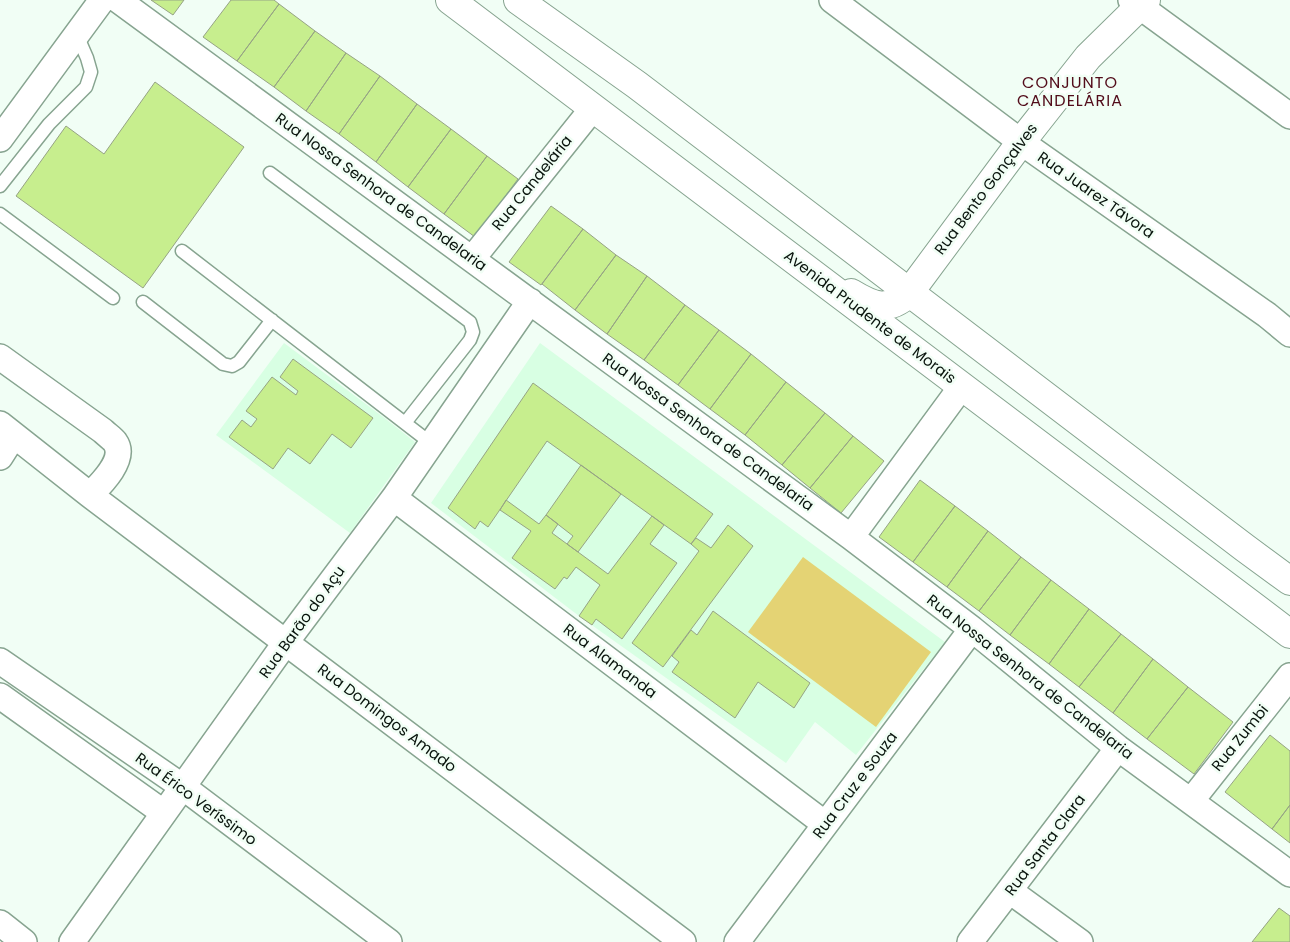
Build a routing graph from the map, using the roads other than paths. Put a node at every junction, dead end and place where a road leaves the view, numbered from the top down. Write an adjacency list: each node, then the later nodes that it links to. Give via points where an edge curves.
1 (102, 0): 9 (street)
2 (118, 0): 19 (street, Rua Nossa Senhora de Candelaria)
3 (450, 0): 8 (main road, Avenida Prudente de Morais)
4 (507, 0): 7 (main road)
5 (832, 0): 13 (street, Rua Juarez Távora)
6 (1139, 2): 11 (street); 13 (main road, Rua Bento Gonçalves, via 1088,57)
7 (525, 5): 20 (main road, via 644,91)
8 (465, 9): 10 (main road, Avenida Prudente de Morais)
9 (77, 35): 12 (street); 15 (lane, via 91,72 86,87 49,124)
10 (593, 108): 17 (main road, Avenida Prudente de Morais); 19 (street, Rua Candelária)
11 (1290, 116)
12 (0, 139)
13 (1021, 142): 20 (main road, Rua Bento Gonçalves); 25 (street, Rua Juarez Távora)
14 (270, 173): 28 (lane, via 470,322 473,332 470,340)
15 (0, 186)
16 (0, 214): 21 (lane)
17 (778, 248): 20 (main road, via 862,300 889,305); 27 (main road, Avenida Prudente de Morais)
18 (182, 251): 24 (lane)
19 (472, 259): 22 (street, Rua Nossa Senhora de Candelaria)
20 (909, 293): 36 (main road)
21 (113, 298)
22 (530, 301): 30 (street, Rua Barão do Açu); 34 (street, Rua Nossa Senhora de Candelaria)
23 (143, 302): 24 (lane, via 223,364 232,366 239,362)
24 (272, 320): 28 (lane)
25 (1290, 334)
26 (0, 357): 32 (street, via 115,442 117,456 112,470)
27 (962, 386): 34 (street); 35 (main road, Avenida Prudente de Morais)
28 (405, 423): 30 (lane)
29 (7, 429): 31 (street); 32 (street, Rua Domingos Amado)
30 (432, 444): 33 (street, Rua Barão do Açu)
31 (0, 457)
32 (90, 495): 40 (street, Rua Domingos Amado)
33 (394, 498): 40 (street, Rua Barão do Açu); 48 (street, Rua Alamanda)
34 (851, 537): 38 (street, Rua Nossa Senhora de Candelaria)
35 (1170, 544): 36 (main road, via 1191,520); 39 (main road, Avenida Prudente de Morais)
36 (1245, 548): 37 (main road)
37 (1290, 580)
38 (972, 629): 44 (street, Rua Nossa Senhora de Candelaria); 48 (street, Rua Cruz e Souza)
39 (1290, 634)
40 (286, 642): 45 (street, Rua Barão do Açu); 55 (street, Rua Domingos Amado)
41 (0, 661): 45 (street, Rua Érico Veríssimo)
42 (1290, 676): 46 (street, Rua Zumbi)
43 (0, 696): 47 (street)
44 (1118, 748): 46 (street, Rua Nossa Senhora de Candelaria); 50 (street, Rua Santa Clara)
45 (183, 787): 47 (street, Rua Barão do Açu); 54 (street, Rua Érico Veríssimo)
46 (1191, 800): 49 (street, Rua Nossa Senhora de Candelaria)
47 (164, 813): 53 (street, Rua Barão do Açu)
48 (826, 824): 56 (street, Rua Cruz e Souza)
49 (1290, 874)
50 (1010, 890): 57 (street, Rua Santa Clara); 58 (street)
51 (0, 923): 52 (street)
52 (24, 942)
53 (72, 942)
54 (389, 942)
55 (683, 942)
56 (737, 942)
57 (970, 942)
58 (1080, 942)

